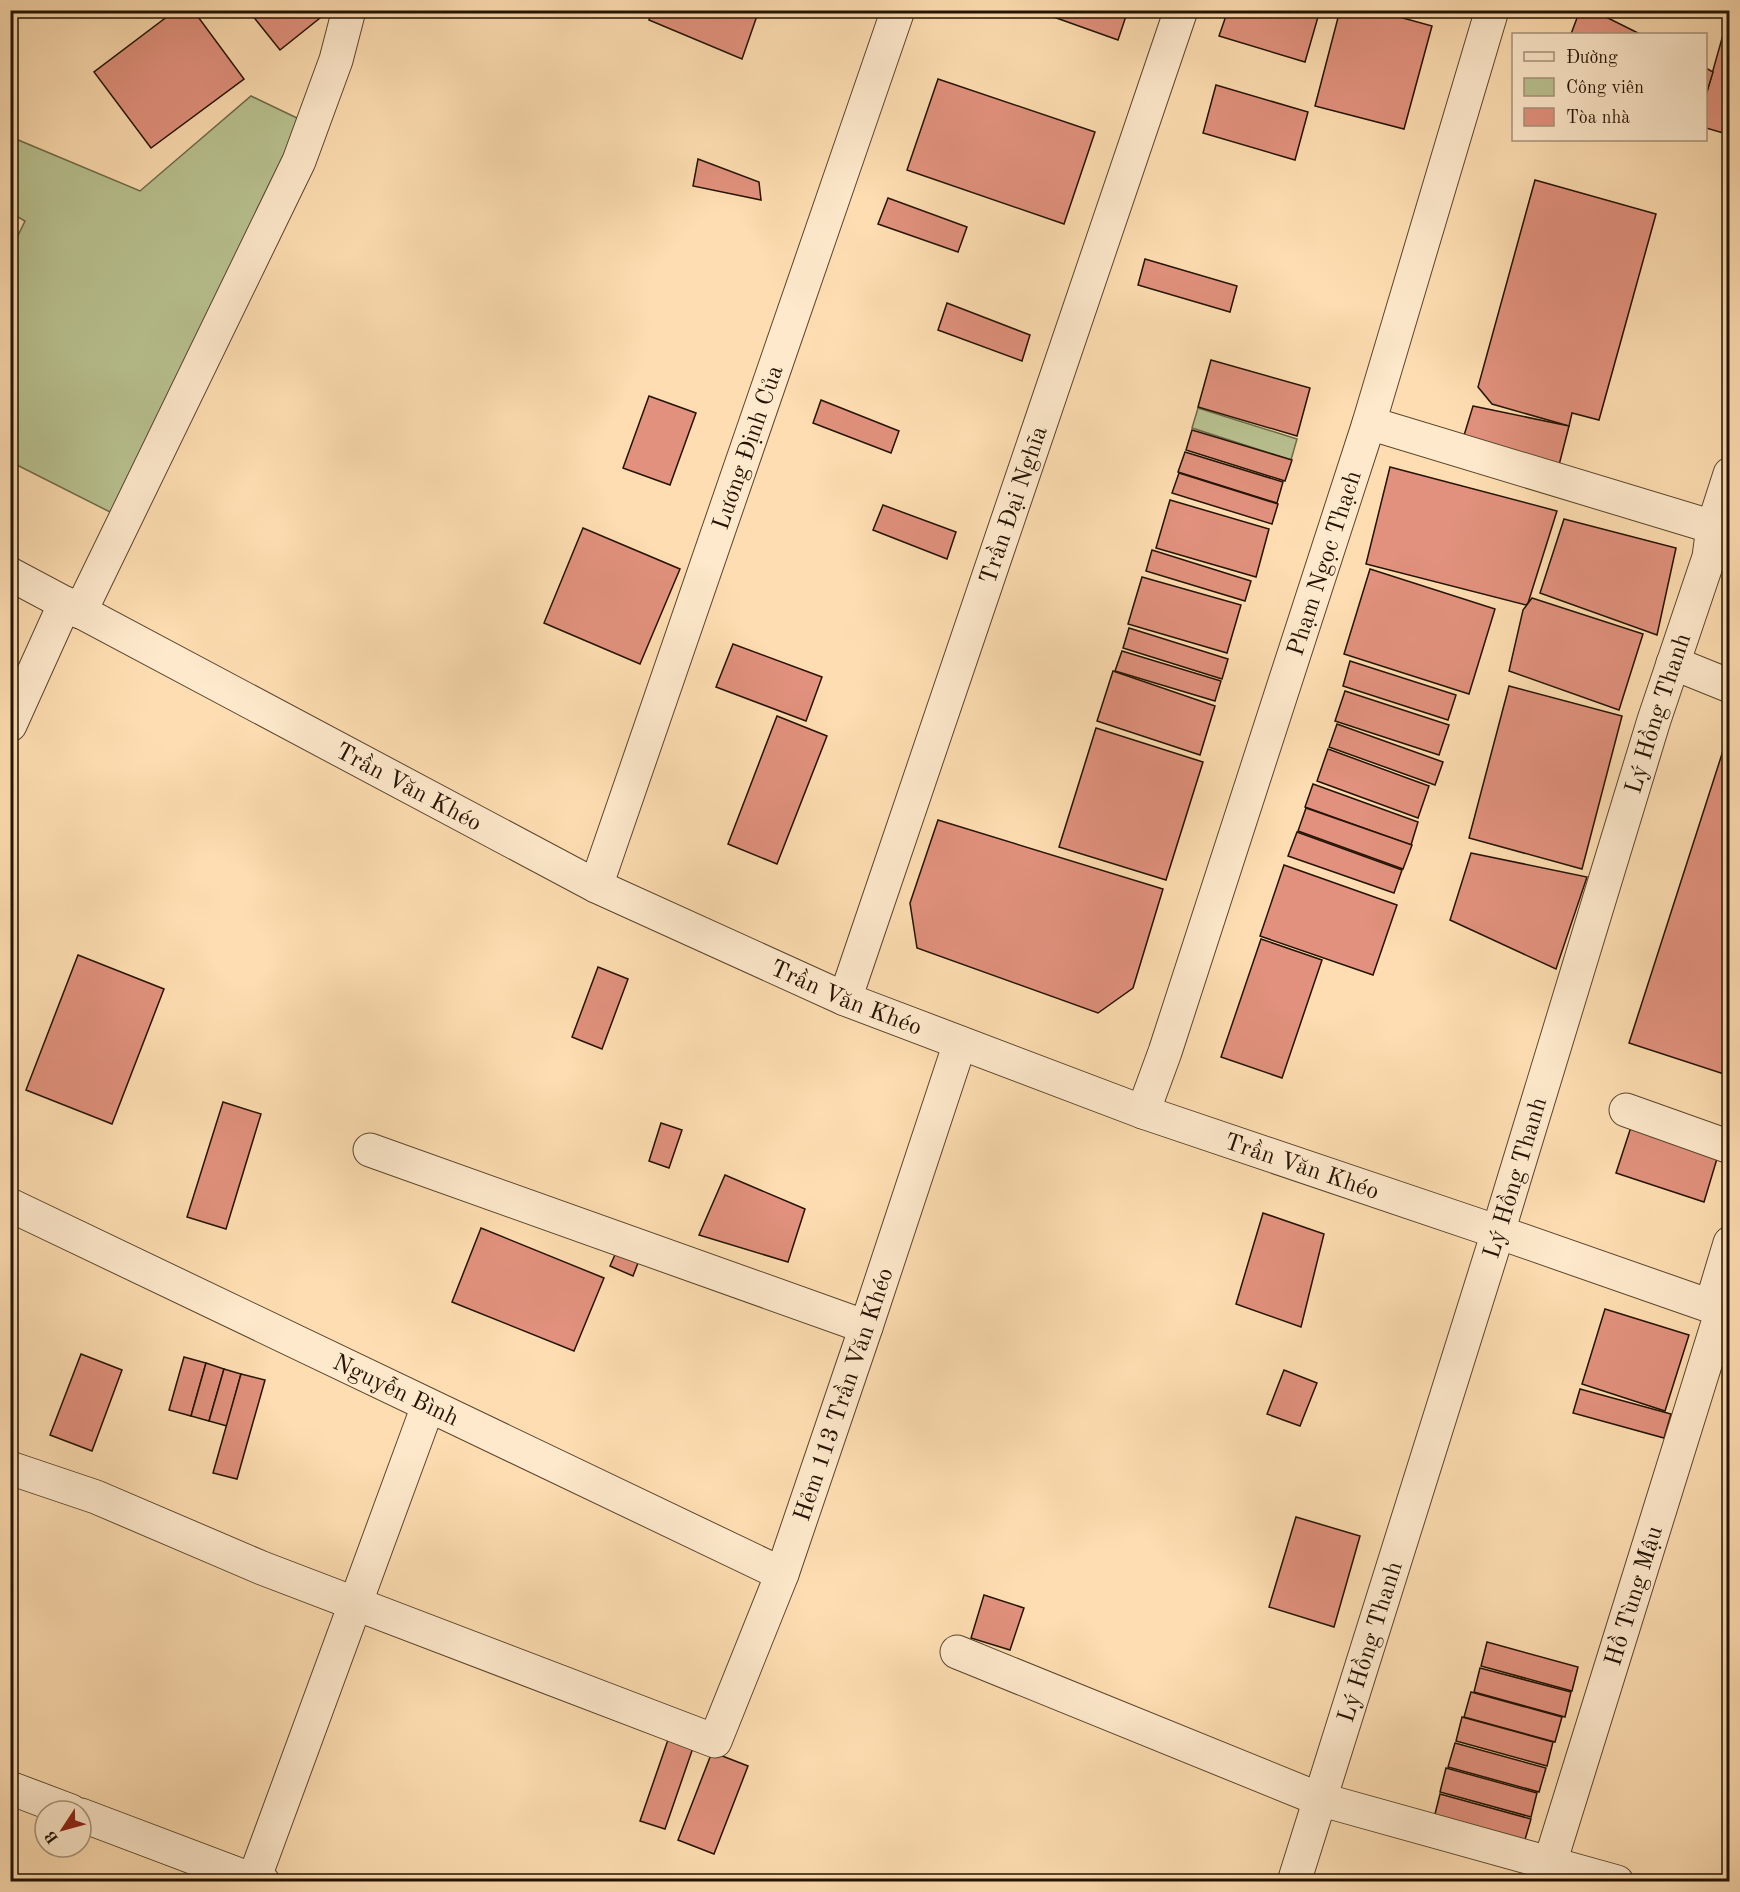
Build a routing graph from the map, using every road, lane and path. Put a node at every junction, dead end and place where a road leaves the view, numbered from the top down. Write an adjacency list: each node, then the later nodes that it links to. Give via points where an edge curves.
1 (349, 10): 9 (street, via 336,60 299,161)
2 (898, 10): 13 (street, Lương Định Của)
3 (1181, 10): 14 (street, Trần Đại Nghĩa)
4 (1492, 10): 5 (street, Phạm Ngọc Thạch)
5 (1370, 423): 7 (street); 17 (street, Phạm Ngọc Thạch)
6 (1730, 474): 7 (street, Lý Hồng Thanh)
7 (1713, 527): 10 (street, Lý Hồng Thanh, via 1709,557)
8 (10, 574): 9 (street, Trần Văn Khéo)
9 (73, 608): 12 (street); 13 (street, Trần Văn Khéo)
10 (1672, 663): 11 (street); 21 (street, Lý Hồng Thanh)
11 (1730, 686)
12 (10, 725)
13 (596, 886): 14 (street, Trần Văn Khéo)
14 (845, 999): 15 (street, Trần Văn Khéo)
15 (960, 1043): 17 (street, Trần Văn Khéo); 24 (street, Hẻm 113 Trần Văn Khéo)
16 (1626, 1110): 18 (street)
17 (1143, 1112): 21 (street, Trần Văn Khéo)
18 (1730, 1147)
19 (370, 1150): 24 (street)
20 (10, 1205): 25 (street, Nguyễn Bình)
21 (1498, 1232): 23 (street, Trần Văn Khéo); 32 (street, Lý Hồng Thanh)
22 (1730, 1243): 23 (street, Hồ Tùng Mậu)
23 (1721, 1310): 34 (street, Hồ Tùng Mậu)
24 (866, 1327): 27 (street, Hẻm 113 Trần Văn Khéo)
25 (428, 1406): 27 (street, Nguyễn Bình); 28 (street)
26 (10, 1468): 28 (street, via 96,1497)
27 (782, 1574): 28 (street, Hẻm 113 Trần Văn Khéo, via 715,1741)
28 (355, 1604): 35 (street)
29 (957, 1652): 32 (street)
30 (10, 1788): 31 (street)
31 (39, 1799)
32 (1319, 1799): 34 (street); 36 (street, Lý Hồng Thanh)
33 (93, 1820): 35 (street)
34 (1547, 1872): 37 (street)
35 (256, 1881)
36 (1294, 1881)
37 (1617, 1881)

